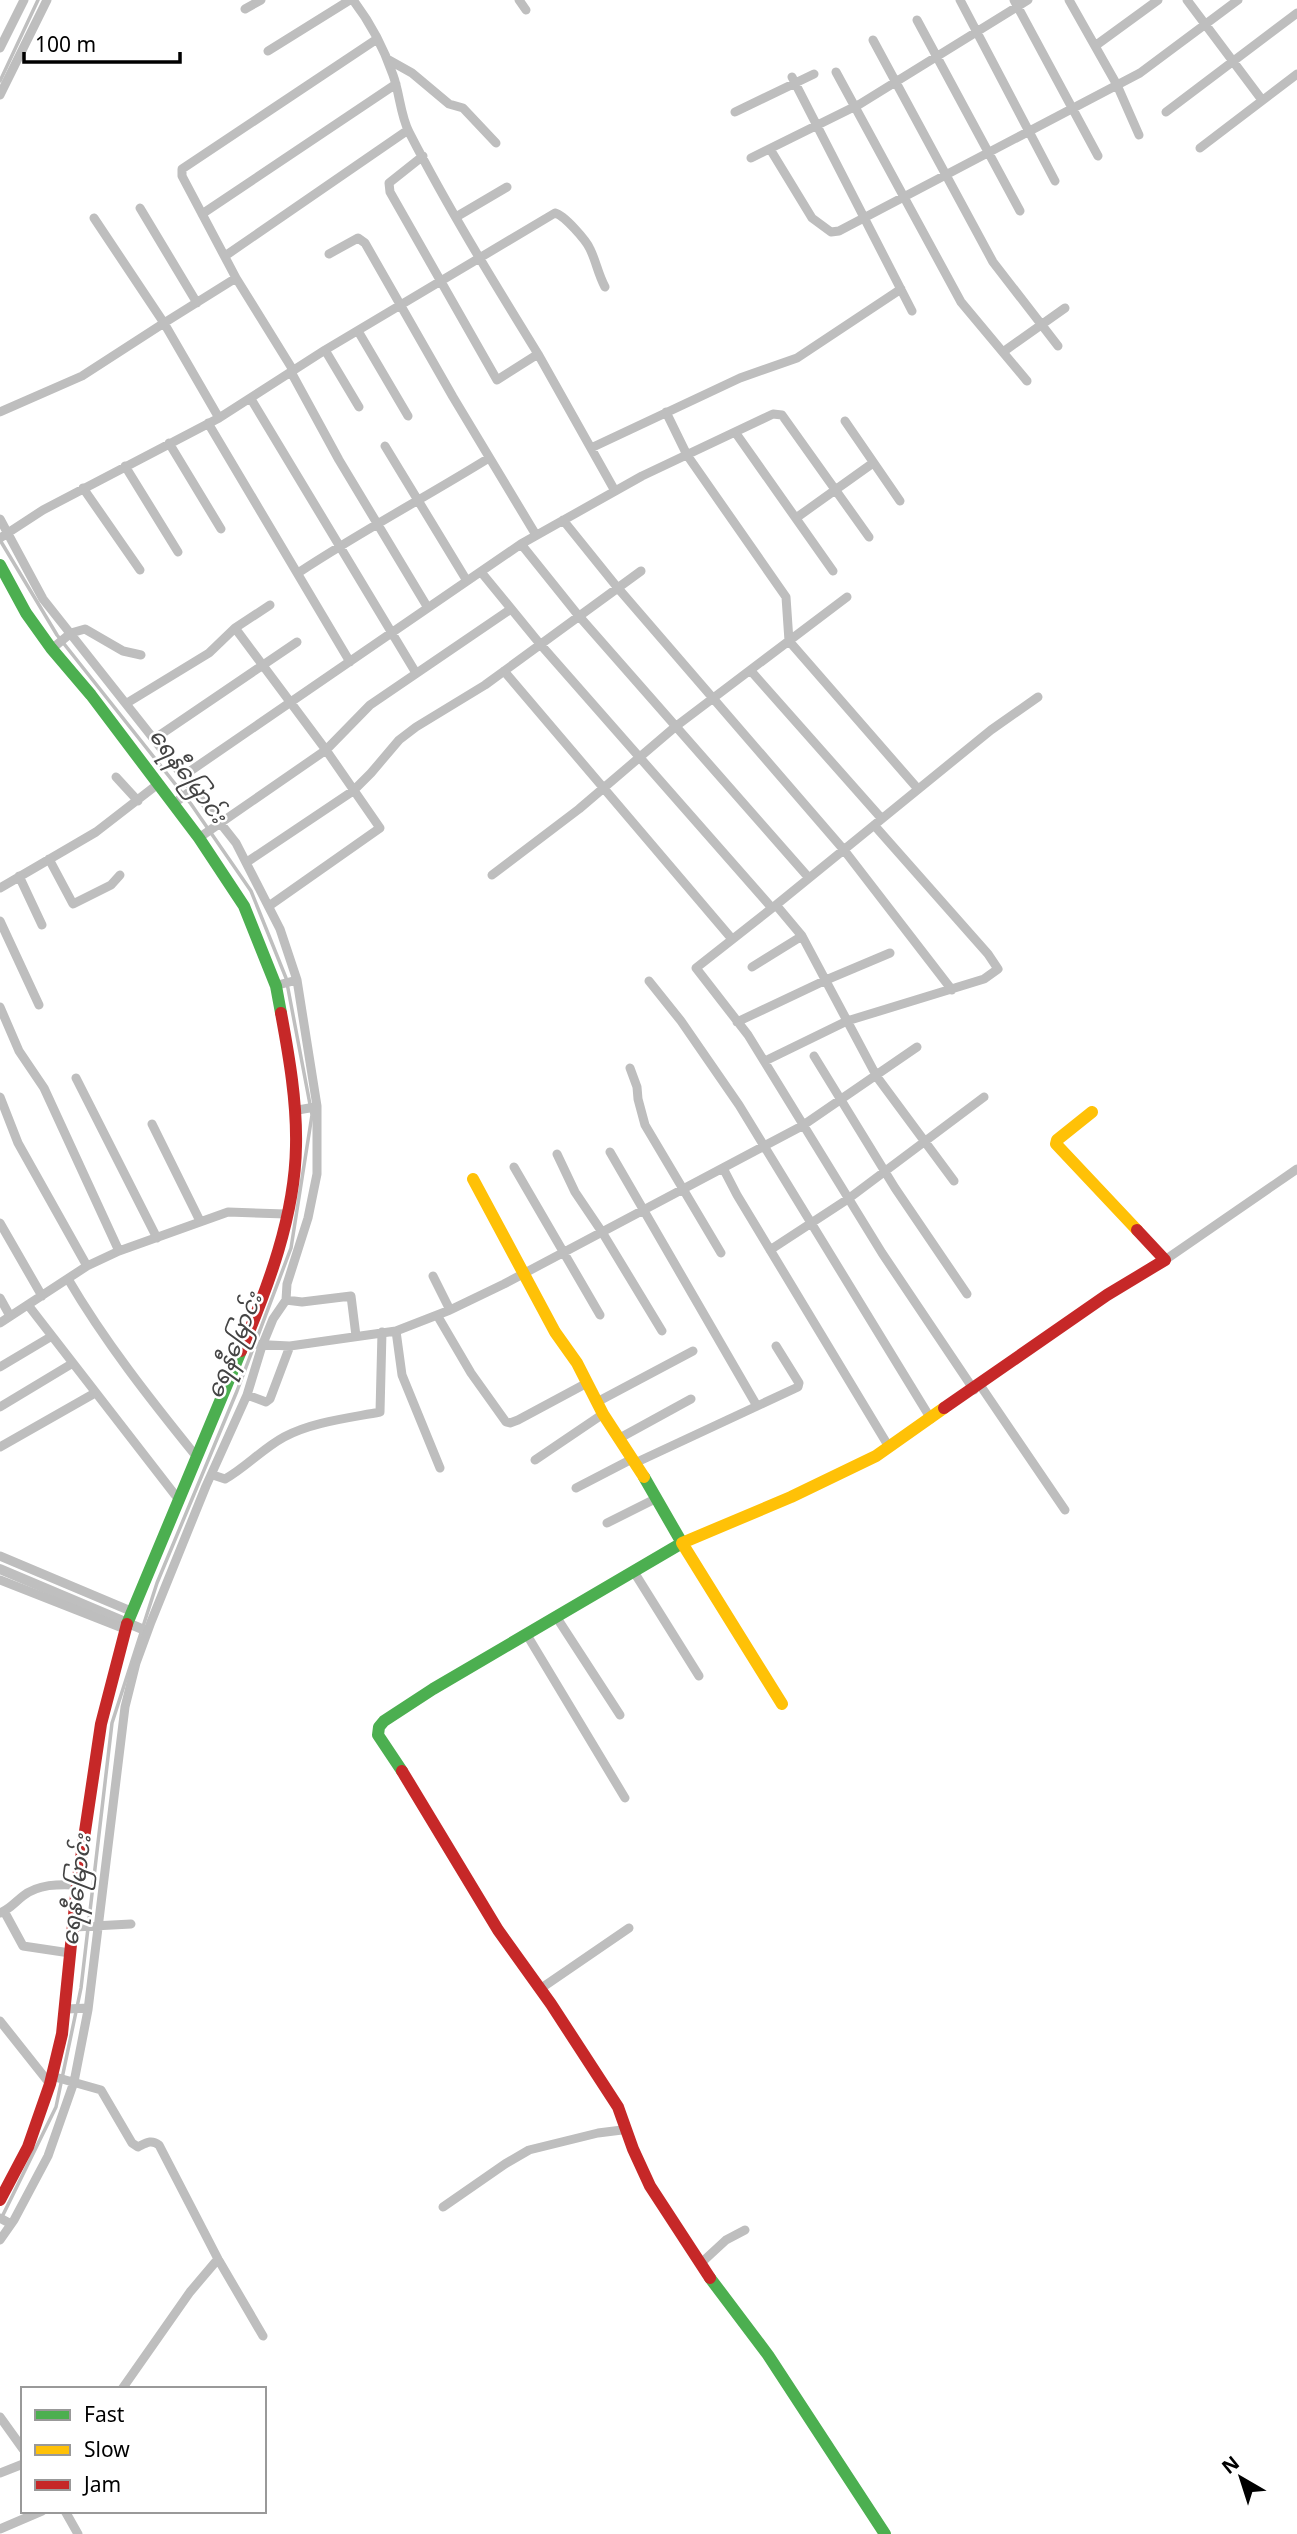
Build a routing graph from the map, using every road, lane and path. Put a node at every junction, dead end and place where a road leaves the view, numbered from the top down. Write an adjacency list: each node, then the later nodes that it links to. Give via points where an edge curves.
1 (24, 0): 22 (street)
2 (47, 0): 34 (street)
3 (261, 0): 13 (street)
4 (352, 0): 19 (street); 23 (street)
5 (519, 0): 14 (street)
6 (960, 0): 18 (street)
7 (1028, 0): 12 (street)
8 (1069, 0): 21 (street)
9 (1158, 0): 21 (street)
10 (1187, 0): 17 (street)
11 (1238, 0): 17 (street)
12 (1016, 3): 18 (street); 37 (street)
13 (245, 9)
14 (526, 10)
15 (1297, 13): 26 (street)
16 (917, 20): 24 (street)
17 (1205, 25): 26 (street); 33 (street)
18 (978, 31): 24 (street); 42 (street)
19 (377, 39): 25 (street); 57 (street, via 182,169)
20 (873, 40): 31 (street)
21 (1095, 46): 33 (street)
22 (0, 48)
23 (268, 51)
24 (937, 56): 31 (street); 47 (street)
25 (387, 59): 32 (street); 44 (street, via 449,104 463,108)
26 (1232, 62): 35 (street); 39 (street)
27 (835, 72): 36 (street)
28 (814, 74): 30 (street)
29 (1297, 74): 35 (street)
30 (793, 80): 38 (street); 40 (street)
31 (897, 81): 36 (street); 51 (street)
32 (396, 84): 41 (street); 57 (street)
33 (1118, 85): 37 (street); 43 (street)
34 (0, 94)
35 (1262, 100): 45 (street)
36 (855, 106): 40 (street); 54 (street)
37 (1074, 108): 42 (street); 49 (street)
38 (735, 112)
39 (1167, 112)
40 (817, 125): 46 (street); 60 (street)
41 (408, 130): 48 (street); 62 (street)
42 (1029, 131): 47 (street); 52 (street)
43 (1139, 135)
44 (496, 143)
45 (1199, 148)
46 (770, 149): 50 (street); 60 (street, via 819,224 831,232 839,231)
47 (989, 152): 51 (street); 56 (street)
48 (423, 156): 58 (street); 65 (street, via 394,177 390,192)
49 (1098, 156)
50 (751, 158)
51 (946, 174): 54 (street); 73 (street, via 993,262)
52 (1055, 181)
53 (507, 187): 58 (street)
54 (905, 196): 60 (street); 77 (street, via 961,302)
55 (140, 208): 68 (street)
56 (1020, 211)
57 (202, 214): 62 (street)
58 (456, 217): 63 (street)
59 (94, 218): 72 (street)
60 (864, 218): 67 (street)
61 (329, 254): 69 (street, via 361,239)
62 (225, 256): 64 (street)
63 (478, 258): 65 (street); 66 (street, via 555,213 590,248); 78 (street)
64 (236, 278): 68 (street); 79 (street)
65 (439, 281): 69 (street); 78 (street, via 497,380)
66 (605, 286)
67 (901, 289): 71 (street); 84 (street, via 797,358 740,377)
68 (197, 303): 72 (street)
69 (400, 306): 74 (street); 94 (street)
70 (1065, 308): 73 (street)
71 (912, 311)
72 (164, 323): 83 (street, via 82,376); 86 (street)
73 (1042, 326): 75 (street); 77 (street)
74 (358, 331): 76 (street); 85 (street)
75 (1058, 346)
76 (326, 350): 79 (street); 82 (street)
77 (1003, 352): 80 (street)
78 (538, 354): 92 (street)
79 (292, 371): 81 (street); 105 (street)
80 (1027, 381)
81 (251, 399): 86 (street); 111 (street)
82 (359, 407)
83 (0, 412)
84 (666, 412): 92 (street); 93 (street)
85 (408, 416)
86 (219, 418): 88 (street)
87 (845, 421): 95 (street)
88 (208, 423): 90 (street); 118 (street)
89 (735, 432): 93 (street); 98 (street, via 773,414 782,415); 102 (street)
90 (169, 443): 96 (street); 106 (street)
91 (385, 446): 100 (street)
92 (591, 447): 99 (street)
93 (687, 455): 99 (street); 129 (street, via 786,597)
94 (489, 458): 100 (street); 108 (street)
95 (873, 463): 98 (street); 101 (street)
96 (125, 466): 97 (street); 112 (street)
97 (83, 488): 107 (street); 114 (street)
98 (835, 490): 102 (street); 109 (street)
99 (615, 491): 104 (street)
100 (418, 501): 105 (street); 119 (street)
101 (900, 501)
102 (796, 518): 115 (street)
103 (0, 519): 107 (street)
104 (563, 520): 108 (street); 120 (street)
105 (377, 523): 111 (street); 123 (street)
106 (221, 529)
107 (4, 535): 128 (street)
108 (536, 536): 110 (street)
109 (869, 537)
110 (521, 544): 117 (street); 125 (street)
111 (339, 545): 118 (street); 127 (street)
112 (178, 552)
113 (0, 565): 153 (street, via 44,638)
114 (140, 570)
115 (833, 570)
116 (641, 571): 120 (street)
117 (481, 572): 119 (street); 124 (street)
118 (298, 573): 134 (street)
119 (467, 582): 123 (street)
120 (617, 587): 125 (street); 140 (street)
121 (848, 597): 129 (street)
122 (270, 604): 126 (street)
123 (428, 608): 127 (street)
124 (512, 610): 131 (street); 138 (street)
125 (578, 615): 131 (street); 143 (street)
126 (235, 628): 135 (street); 142 (street, via 209,653)
127 (392, 633): 134 (street); 138 (street)
128 (70, 634): 132 (street); 133 (street, via 85,629 123,651); 142 (street)
129 (789, 641): 137 (street); 151 (street)
130 (297, 642): 135 (street)
131 (540, 644): 136 (street); 146 (street)
132 (54, 647)
133 (141, 655)
134 (350, 662): 141 (street)
135 (263, 665): 141 (street); 144 (street)
136 (504, 671): 149 (street); 152 (street, via 399,740)
137 (751, 671): 140 (street); 155 (street)
138 (416, 673): 145 (street, via 370,705)
139 (1038, 697): 151 (street)
140 (713, 699): 143 (street); 158 (street)
141 (291, 702): 145 (street); 147 (street)
142 (127, 704): 144 (street)
143 (676, 727): 146 (street); 163 (street)
144 (154, 739): 147 (street)
145 (326, 750): 152 (street); 156 (street)
146 (639, 758): 149 (street); 167 (street)
147 (183, 776): 150 (street)
148 (116, 777): 154 (street)
149 (603, 788): 162 (street); 171 (street)
150 (192, 789): 153 (street); 156 (street)
151 (918, 789): 155 (street)
152 (353, 791): 160 (street); 166 (street, via 380,828)
153 (166, 794): 154 (street); 157 (street)
154 (138, 801): 159 (street)
155 (878, 822): 158 (street); 178 (street, via 997,966 984,979)
156 (217, 823): 157 (street); 160 (street)
157 (201, 836): 177 (street, via 244,906)
158 (844, 850): 163 (street); 178 (street)
159 (51, 862): 161 (street, via 74,904 111,885); 164 (street)
160 (247, 862): 166 (street)
161 (120, 875)
162 (492, 875)
163 (809, 878): 167 (street)
164 (20, 879): 165 (street); 169 (street)
165 (0, 888)
166 (269, 906): 175 (street)
167 (774, 906): 170 (street); 171 (street)
168 (0, 920): 179 (street)
169 (42, 925)
170 (802, 936): 173 (street); 174 (street)
171 (732, 939): 181 (street, via 696,968)
172 (890, 953): 174 (street)
173 (752, 967)
174 (826, 980): 181 (street); 182 (street)
175 (295, 981): 177 (street); 228 (street, via 317,1106 317,1164)
176 (649, 981): 198 (street, via 714,1068)
177 (276, 985): 193 (street)
178 (952, 990): 182 (street)
179 (38, 1005)
180 (0, 1007): 217 (street, via 19,1051 44,1088)
181 (737, 1022): 185 (street)
182 (849, 1025): 185 (street); 187 (street)
183 (917, 1047): 187 (street)
184 (814, 1056): 191 (street)
185 (765, 1061): 196 (street)
186 (630, 1068): 207 (street, via 645,1125)
187 (877, 1077): 191 (street); 197 (street)
188 (76, 1078): 215 (street)
189 (0, 1097): 221 (street, via 18,1143)
190 (985, 1097): 197 (street)
191 (841, 1100): 196 (street); 204 (street)
192 (315, 1107): 193 (street)
193 (296, 1111): 210 (street, via 292,1191)
194 (1092, 1112): 220 (street, via 1056,1144)
195 (152, 1124): 211 (street)
196 (802, 1126): 198 (street); 208 (street)
197 (925, 1143): 204 (street); 206 (street)
198 (762, 1147): 202 (street); 213 (street)
199 (610, 1152): 209 (street)
200 (557, 1154): 214 (street)
201 (514, 1167): 218 (street)
202 (723, 1168): 207 (street); 216 (street)
203 (1297, 1170): 220 (street)
204 (885, 1173): 208 (street); 225 (street)
205 (473, 1179): 222 (street)
206 (954, 1181)
207 (682, 1189): 209 (street); 219 (street)
208 (848, 1199): 213 (street); 247 (street)
209 (644, 1210): 214 (street); 251 (street)
210 (286, 1214): 211 (street, via 228,1212); 240 (street)
211 (200, 1221): 215 (street)
212 (0, 1223): 226 (street)
213 (811, 1225): 216 (street); 254 (street)
214 (602, 1232): 218 (street); 236 (street)
215 (157, 1238): 217 (street)
216 (770, 1250): 257 (street)
217 (119, 1251): 221 (street)
218 (562, 1253): 222 (street); 232 (street)
219 (721, 1253)
220 (1165, 1260): 247 (street)
221 (87, 1266): 224 (street)
222 (523, 1274): 230 (street); 246 (street)
223 (433, 1276): 230 (street)
224 (68, 1279): 226 (street); 258 (street, via 136,1381)
225 (967, 1294)
226 (42, 1296): 229 (street)
227 (0, 1298): 233 (street)
228 (286, 1300): 239 (street, via 351,1296); 240 (street)
229 (27, 1305): 233 (street); 238 (street)
230 (450, 1310): 231 (street)
231 (437, 1315): 235 (street); 246 (street, via 506,1422)
232 (600, 1315)
233 (10, 1316): 234 (street)
234 (0, 1323)
235 (402, 1328): 237 (street); 261 (street, via 402,1375)
236 (662, 1331)
237 (382, 1332): 239 (street); 262 (street, via 380,1412 285,1436 225,1479)
238 (52, 1336): 244 (street); 245 (street)
239 (356, 1336): 241 (street)
240 (253, 1345): 241 (street); 249 (street); 258 (street)
241 (290, 1346): 249 (street, via 270,1399 265,1402)
242 (776, 1346): 251 (street, via 800,1386)
243 (692, 1351): 253 (street)
244 (73, 1363): 248 (street); 252 (street)
245 (0, 1367)
246 (587, 1383): 253 (street)
247 (977, 1387): 254 (street); 266 (street)
248 (95, 1393): 256 (street); 265 (street)
249 (247, 1395): 262 (street)
250 (691, 1399): 255 (street)
251 (757, 1406): 260 (street)
252 (0, 1407)
253 (600, 1408): 255 (street); 259 (street)
254 (931, 1419): 257 (street)
255 (618, 1439): 260 (street)
256 (0, 1447)
257 (889, 1447): 268 (street, via 791,1497)
258 (196, 1456): 265 (street)
259 (535, 1460)
260 (634, 1461): 263 (street); 264 (street)
261 (440, 1468)
262 (213, 1475): 283 (street, via 136,1663 125,1707)
263 (576, 1488)
264 (657, 1498): 267 (street); 268 (street)
265 (178, 1500): 272 (street)
266 (1065, 1510)
267 (607, 1523)
268 (680, 1539): 270 (street); 277 (street)
269 (0, 1556): 272 (street)
270 (634, 1572): 273 (street); 276 (street)
271 (0, 1580): 274 (street)
272 (133, 1612): 274 (street)
273 (557, 1618): 275 (street); 278 (street)
274 (125, 1629): 280 (street, via 102,1724)
275 (527, 1635): 279 (street); 287 (street, via 384,1721 378,1735 498,1930)
276 (699, 1676)
277 (782, 1704)
278 (620, 1715)
279 (625, 1798)
280 (77, 1885): 281 (street, via 43,1887); 284 (street)
281 (2, 1912): 286 (street, via 23,1946)
282 (131, 1924): 283 (street)
283 (95, 1925): 284 (street); 288 (street)
284 (74, 1927): 286 (street)
285 (629, 1928): 287 (street)
286 (70, 1953): 289 (street)
287 (540, 1989): 293 (street, via 618,2107)
288 (85, 2008): 289 (street); 292 (street)
289 (66, 2009): 291 (street)
290 (0, 2021): 291 (street)
291 (52, 2079): 292 (street); 294 (street, via 28,2147)
292 (74, 2082): 296 (street, via 48,2156); 299 (street, via 104,2094 132,2143 138,2147 148,2142 159,2145)
293 (624, 2130): 295 (street, via 529,2150); 300 (street, via 650,2186)
294 (0, 2200)
295 (443, 2207)
296 (6, 2222): 298 (street)
297 (745, 2230): 300 (street, via 716,2247)
298 (0, 2240)
299 (218, 2259): 301 (street); 302 (street)
300 (701, 2264): 311 (street, via 768,2355)
301 (263, 2336)
302 (123, 2387)
303 (0, 2418): 304 (street)
304 (21, 2446)
305 (21, 2465): 306 (street)
306 (0, 2473)
307 (37, 2513): 309 (street)
308 (66, 2513): 310 (street)
309 (0, 2529)
310 (78, 2534)
311 (885, 2534)

